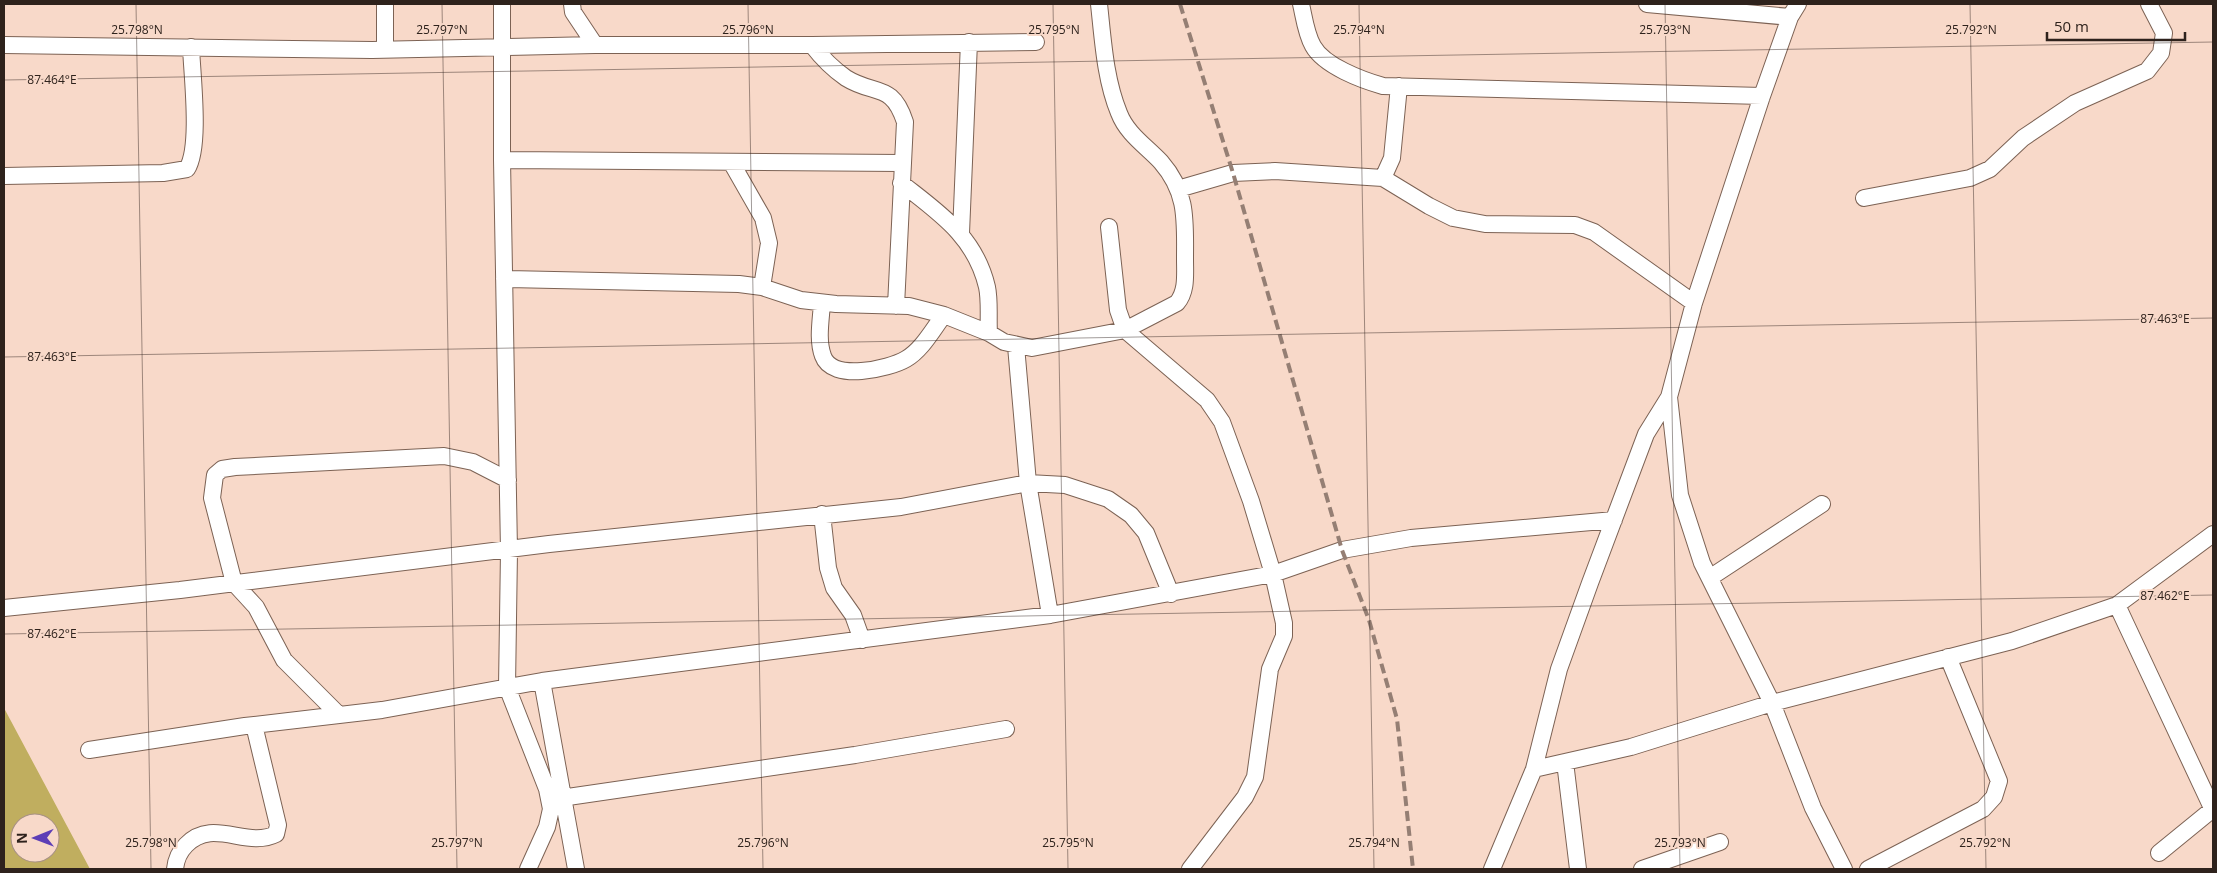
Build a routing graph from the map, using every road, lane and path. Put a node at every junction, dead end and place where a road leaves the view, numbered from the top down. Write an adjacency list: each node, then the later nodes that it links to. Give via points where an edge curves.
1 (385, 4): 16 (street)
2 (502, 4): 15 (street)
3 (572, 4): 12 (street, via 573,12)
4 (1099, 4): 25 (street, via 1110,81 1119,114 1130,133 1161,163)
5 (1301, 4): 17 (street, via 1313,46 1325,60 1361,80)
6 (1646, 4): 8 (street)
7 (2149, 4): 26 (street, via 2164,33 2161,53 2147,71 2067,108 2023,138 1990,169 1970,178)
8 (1794, 10): 18 (street)
9 (969, 42): 10 (street); 13 (street); 28 (street)
10 (1036, 42)
11 (4, 45): 14 (street)
12 (595, 45): 13 (street); 15 (street)
13 (812, 45): 21 (street, via 824,60 848,79 884,92 895,100 905,122)
14 (192, 47): 16 (street); 22 (street, via 195,140 192,161 187,169 163,173)
15 (502, 47): 16 (street); 19 (street)
16 (385, 50)
17 (1399, 86): 18 (street); 23 (street, via 1392,158)
18 (1762, 96): 32 (street)
19 (502, 160): 20 (street); 29 (street)
20 (732, 162): 21 (street); 30 (street, via 763,218 769,243)
21 (902, 163): 24 (street)
22 (4, 176)
23 (1383, 178): 25 (street, via 1275,171 1233,173); 32 (street, via 1453,218 1485,224 1575,225 1594,232)
24 (901, 182): 28 (street); 33 (street)
25 (1178, 189): 35 (street, via 1183,198 1185,240 1182,297 1177,303)
26 (1864, 198)
27 (1109, 227): 35 (street, via 1118,310)
28 (961, 233): 36 (street, via 974,254 987,288)
29 (504, 279): 30 (street); 39 (street)
30 (762, 287): 31 (street, via 801,300)
31 (822, 303): 33 (street); 34 (street, via 820,341 823,357 835,368 858,371 886,368 907,358)
32 (1694, 304): 38 (street)
33 (896, 306): 34 (street, via 910,306)
34 (944, 316): 36 (street)
35 (1125, 330): 37 (street, via 1032,348); 46 (street, via 1207,400 1222,422)
36 (989, 333): 37 (street)
37 (1016, 346): 40 (street)
38 (1668, 397): 43 (street, via 1646,434); 47 (street, via 1680,496 1702,563)
39 (508, 480): 45 (street); 48 (street, via 473,462 444,456 222,470 214,474 212,498)
40 (1028, 483): 42 (street, via 901,507); 49 (street, via 1066,486 1108,499 1131,515 1146,533); 52 (street)
41 (1822, 504): 47 (street)
42 (822, 514): 45 (street); 53 (street, via 828,568 834,588 852,615)
43 (1614, 520): 46 (street, via 1411,538 1342,550); 63 (street, via 1559,669)
44 (2213, 534): 50 (street)
45 (509, 550): 48 (street); 56 (street)
46 (1273, 574): 49 (street); 71 (street, via 1284,636 1270,670 1255,777 1246,797)
47 (1711, 577): 57 (street)
48 (234, 583): 51 (street); 58 (street, via 256,608 284,660)
49 (1171, 594): 52 (street)
50 (2117, 605): 54 (street, via 2012,641); 65 (street)
51 (4, 608)
52 (1050, 616): 53 (street)
53 (862, 640): 55 (street)
54 (1948, 657): 57 (street); 76 (street, via 1999,781 1994,797 1983,809)
55 (542, 681): 56 (street); 64 (street)
56 (507, 687): 58 (street); 69 (street, via 547,789 550,809 547,827)
57 (1772, 702): 62 (street, via 1631,747); 75 (street, via 1813,808)
58 (339, 715): 59 (street)
59 (254, 725): 61 (street); 68 (street, via 278,826 276,834 261,838 217,833 195,836 181,850)
60 (1006, 729): 64 (street, via 855,755)
61 (89, 750)
62 (1566, 762): 63 (street); 73 (street)
63 (1534, 769): 72 (street)
64 (561, 798): 70 (street)
65 (2213, 810): 67 (street)
66 (1720, 842): 74 (street)
67 (2160, 853)
68 (175, 869)
69 (528, 869)
70 (576, 869)
71 (1190, 869)
72 (1492, 869)
73 (1578, 869)
74 (1642, 869)
75 (1844, 869)
76 (1868, 869)

